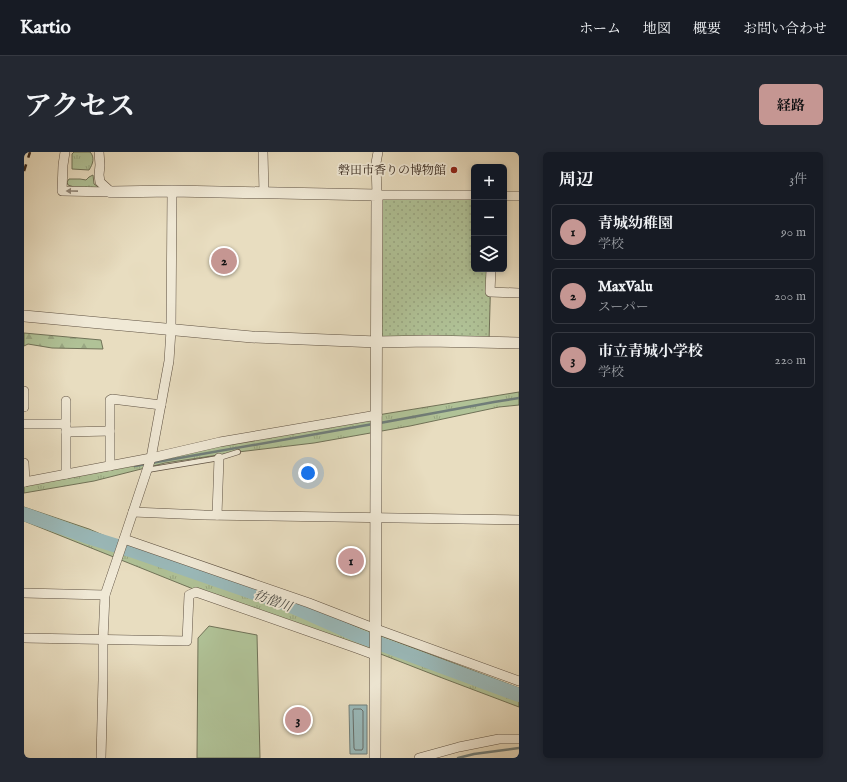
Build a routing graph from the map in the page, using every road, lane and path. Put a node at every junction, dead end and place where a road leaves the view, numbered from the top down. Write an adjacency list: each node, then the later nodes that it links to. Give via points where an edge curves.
1 (66, 152): 6 (street, one-way to 1, via 62,191)
2 (99, 152): 6 (street, via 100,182)
3 (263, 152): 7 (street)
4 (378, 152): 8 (street)
5 (172, 191): 6 (street); 7 (street); 15 (street)
6 (111, 192)
7 (264, 193): 8 (street)
8 (377, 195): 9 (street); 16 (street)
9 (471, 195)
10 (507, 196): 11 (street)
11 (519, 196)
12 (490, 272): 13 (street, via 490,292)
13 (519, 293)
14 (24, 316): 15 (street)
15 (171, 330): 16 (street, via 252,337); 20 (street, via 169,361)
16 (377, 342): 17 (street); 22 (street)
17 (519, 343)
18 (24, 391): 21 (street)
19 (66, 401): 24 (street)
20 (161, 405): 25 (street, via 111,399); 27 (street)
21 (24, 407)
22 (377, 415): 27 (street, via 220,442); 36 (street)
23 (24, 424): 24 (street)
24 (66, 428): 25 (street); 32 (street)
25 (110, 431): 30 (street)
26 (238, 452): 28 (lane)
27 (151, 458): 30 (street); 31 (street)
28 (219, 458): 31 (lane); 35 (street)
29 (24, 463): 33 (street)
30 (110, 466): 32 (street)
31 (147, 469): 34 (street)
32 (66, 474): 33 (street)
33 (24, 482)
34 (133, 512): 35 (street); 38 (street)
35 (217, 515): 36 (street)
36 (376, 518): 37 (street); 41 (street)
37 (519, 520)
38 (124, 539): 40 (street); 41 (street, via 310,603)
39 (24, 593): 40 (street)
40 (105, 595): 43 (street)
41 (376, 629): 44 (street); 45 (street)
42 (24, 638): 43 (street)
43 (103, 640): 44 (street, via 187,641 189,595 196,592); 47 (street)
44 (376, 655): 48 (street)
45 (519, 681)
46 (519, 739): 49 (street, via 499,739)
47 (101, 758)
48 (375, 758)
49 (419, 758)

